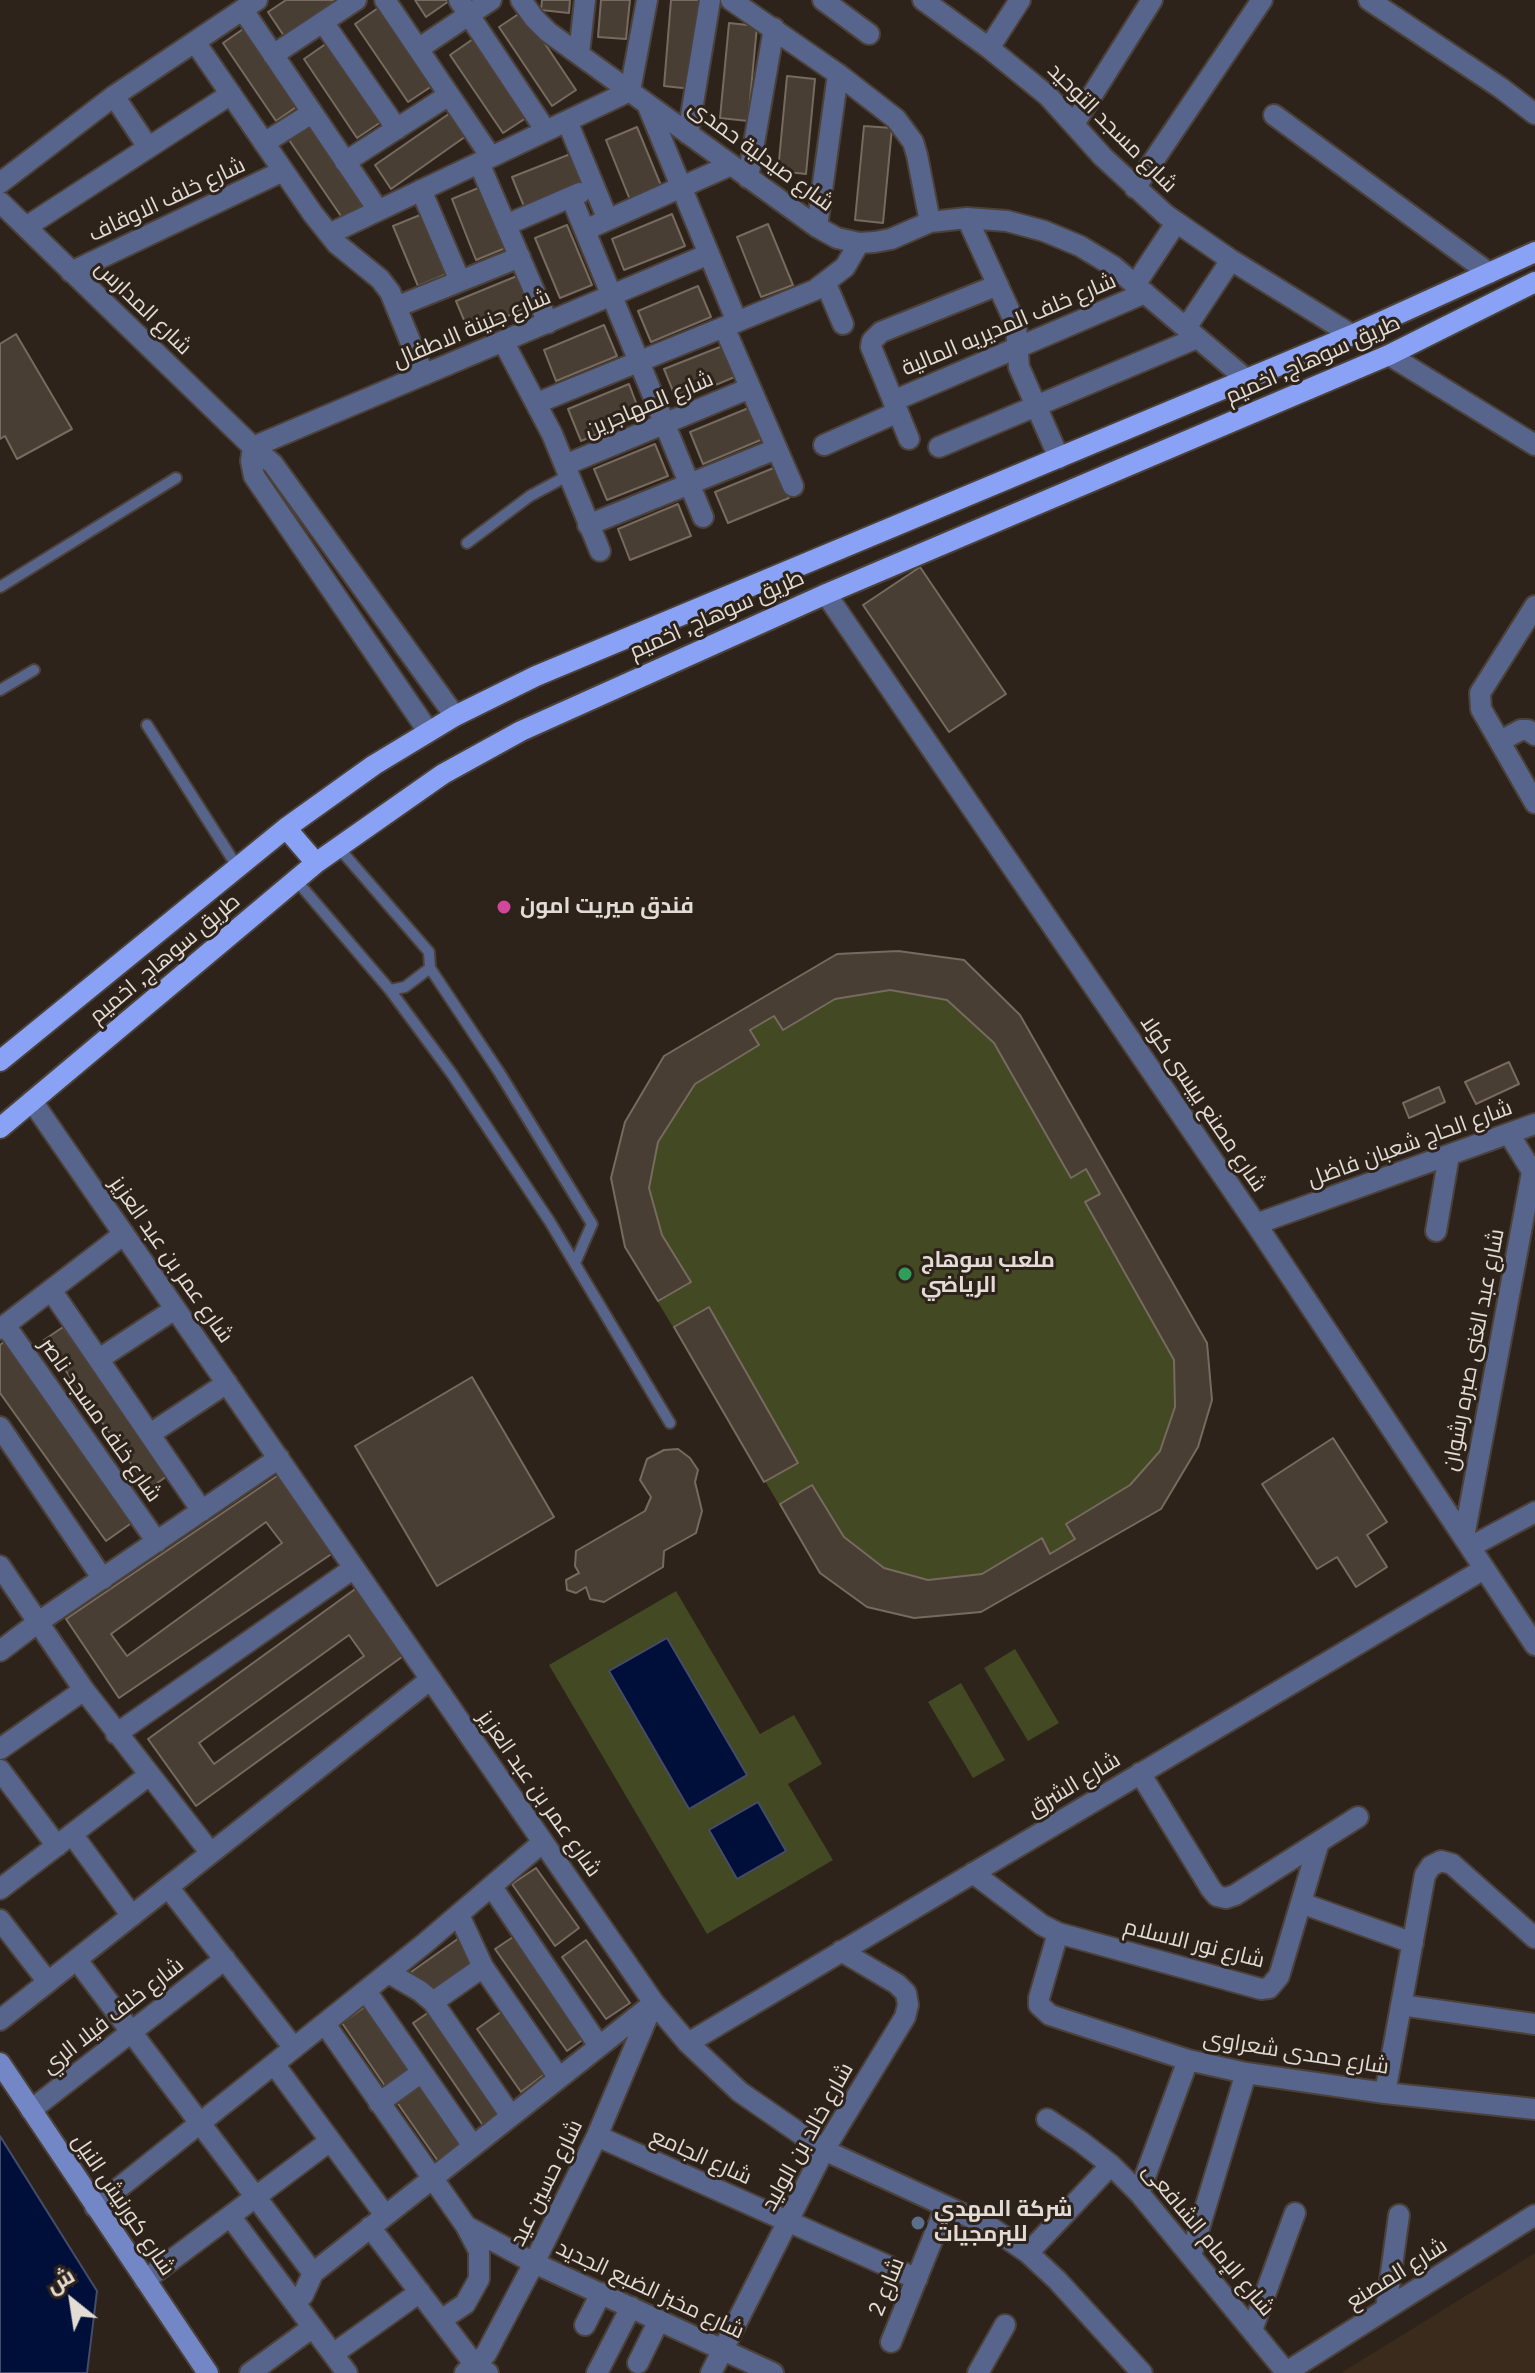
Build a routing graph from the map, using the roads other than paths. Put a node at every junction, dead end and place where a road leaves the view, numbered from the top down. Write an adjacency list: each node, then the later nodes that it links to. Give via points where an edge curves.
1 (356, 0): 17 (street)
2 (385, 0): 22 (street)
3 (491, 0): 16 (street)
4 (521, 0): 23 (street, شارع صيدلية حمدى, via 548,32)
5 (585, 0): 23 (street)
6 (647, 0): 26 (street)
7 (710, 0): 38 (street)
8 (731, 0): 18 (street)
9 (823, 0): 19 (street)
10 (923, 0): 21 (street, شارع مسجد التوحيد)
11 (1020, 0): 21 (street)
12 (1152, 0): 35 (street)
13 (1262, 0): 48 (street)
14 (1369, 0): 32 (street)
15 (250, 5): 20 (street); 24 (street)
16 (464, 8): 22 (street); 37 (street)
17 (323, 22): 24 (street); 36 (street)
18 (774, 28): 25 (street); 44 (street)
19 (869, 34)
20 (195, 42): 27 (street); 29 (street)
21 (989, 48): 35 (street, شارع مسجد التوحيد)
22 (418, 49): 28 (street)
23 (579, 54): 26 (street, شارع صيدلية حمدى)
24 (273, 55): 31 (street)
25 (838, 74): 55 (street, via 906,129 917,155); 59 (street)
26 (630, 91): 30 (street, شارع صيدلية حمدى); 34 (street)
27 (231, 94): 39 (street); 40 (street)
28 (449, 95): 36 (street); 41 (street)
29 (114, 96): 40 (street); 45 (street)
30 (647, 104): 38 (street, شارع صيدلية حمدى); 47 (street)
31 (312, 113): 39 (street); 42 (street)
32 (1535, 114)
33 (1274, 115): 68 (street)
34 (567, 121): 37 (street); 46 (street)
35 (1074, 124): 48 (street, شارع مسجد التوحيد)
36 (397, 129): 42 (street)
37 (546, 131): 41 (street)
38 (688, 134): 44 (street, شارع صيدلية حمدى)
39 (264, 143): 43 (street)
40 (148, 147): 58 (street)
41 (485, 160): 49 (street); 57 (street)
42 (345, 162): 52 (street)
43 (283, 171): 61 (street); 67 (street, شارع خلف الاوقاف)
44 (740, 172): 47 (street); 59 (street, شارع صيدلية حمدى)
45 (0, 183)
46 (595, 187): 50 (street); 54 (street)
47 (680, 188): 54 (street); 64 (street)
48 (1135, 188): 56 (street, شارع مسجد التوحيد)
49 (421, 190): 52 (street); 69 (street)
50 (571, 197): 57 (street); 60 (street)
51 (0, 202): 58 (street, شارع المدارس)
52 (378, 210): 61 (street)
53 (967, 218): 55 (street); 72 (street); 73 (street, via 1044,231 1080,246)
54 (608, 220): 60 (street)
55 (930, 222): 62 (street, via 891,239)
56 (1176, 223): 66 (street, شارع مسجد التوحيد); 73 (street)
57 (506, 225): 65 (street)
58 (26, 227): 67 (street, شارع المدارس)
59 (817, 227): 62 (street, شارع صيدلية حمدى)
60 (585, 230): 74 (street)
61 (329, 234): 75 (street, via 380,279)
62 (859, 243): 71 (street, via 845,267)
63 (1535, 252): 68 (main road, طريق سوهاج, اخميم)
64 (709, 254): 74 (street, شارع جنينة الاطفال); 78 (street)
65 (520, 257): 69 (street); 76 (street)
66 (1231, 260): 79 (street); 80 (street, شارع مسجد التوحيد)
67 (71, 272): 95 (street, شارع المدارس)
68 (1489, 273): 80 (main road, طريق سوهاج, اخميم)
69 (460, 281): 75 (street)
70 (1535, 282): 83 (main road, طريق سوهاج, اخميم)
71 (826, 284): 77 (street); 78 (street)
72 (998, 285): 82 (street, via 1016,325); 90 (street, via 876,336 871,347)
73 (1140, 289): 79 (street); 82 (street, شارع خلف المديريه المالية)
74 (612, 295): 76 (street, شارع جنينة الاطفال); 84 (street)
75 (396, 307): 85 (street)
76 (548, 323): 81 (street, شارع جنينة الاطفال)
77 (843, 324)
78 (730, 325): 84 (street); 87 (street)
79 (1192, 333): 86 (street); 89 (street)
80 (1352, 335): 86 (main road, طريق سوهاج, اخميم)
81 (503, 341): 85 (street, شارع جنينة الاطفال); 88 (street)
82 (1017, 347): 89 (street, via 1019,367); 90 (street, شارع خلف المديريه المالية)
83 (1389, 355): 94 (street); 108 (main road, طريق سوهاج, اخميم)
84 (639, 362): 88 (street); 91 (street)
85 (424, 375): 95 (street, شارع جنينة الاطفال)
86 (1246, 379): 98 (main road, طريق سوهاج, اخميم)
87 (750, 388): 91 (street, شارع المهاجرين); 97 (street)
88 (537, 403): 99 (street)
89 (1036, 406): 96 (street); 98 (street)
90 (896, 407): 92 (street); 93 (street, شارع خلف المديريه المالية)
91 (665, 424): 99 (street, شارع المهاجرين); 101 (street)
92 (909, 439)
93 (824, 445)
94 (1535, 445)
95 (253, 447): 112 (street, شارع المدارس, via 281,474); 114 (street, via 254,476)
96 (939, 447)
97 (776, 449): 101 (street); 102 (street)
98 (1059, 458): 112 (main road, طريق سوهاج, اخميم, via 536,676)
99 (567, 470): 104 (street); 105 (lane)
100 (176, 478): 107 (lane)
101 (689, 484): 103 (street); 104 (street)
102 (793, 486)
103 (703, 517)
104 (588, 525): 106 (street)
105 (467, 543)
106 (600, 551)
107 (0, 587)
108 (826, 594): 119 (main road, طريق سوهاج, اخميم, via 521,731 443,774); 132 (street, شارع مصنع بيبسى كولا)
109 (1535, 606): 116 (street, via 1480,693 1481,709)
110 (34, 670): 111 (lane)
111 (0, 690)
112 (455, 716): 114 (main road, طريق سوهاج, اخميم)
113 (147, 725): 121 (lane)
114 (428, 731): 118 (main road, طريق سوهاج, اخميم)
115 (1535, 735): 116 (street, via 1521,730)
116 (1500, 741): 117 (street)
117 (1535, 803)
118 (286, 828): 120 (main road); 121 (main road, طريق سوهاج, اخميم)
119 (338, 847): 120 (main road, طريق سوهاج, اخميم); 123 (lane, via 429,952)
120 (316, 863): 122 (main road, طريق سوهاج, اخميم)
121 (238, 868): 125 (main road, طريق سوهاج, اخميم)
122 (296, 880): 124 (lane); 126 (main road, طريق سوهاج, اخميم)
123 (430, 968): 124 (lane, via 405,987); 135 (lane, via 592,1224)
124 (390, 990): 135 (lane, via 452,1074)
125 (0, 1061)
126 (32, 1101): 128 (main road, طريق سوهاج, اخميم); 134 (street, شارع عمر بن عبد العزيز)
127 (1535, 1124): 129 (street, شارع الحاج شعبان فاضل)
128 (0, 1128)
129 (1509, 1134): 130 (street, شارع الحاج شعبان فاضل); 131 (street)
130 (1449, 1155): 132 (street, شارع الحاج شعبان فاضل); 133 (street)
131 (1534, 1174): 148 (street, شارع عبد الغنى صبره رشوان)
132 (1256, 1224): 148 (street, شارع مصنع بيبسى كولا)
133 (1436, 1231)
134 (124, 1234): 136 (street); 137 (street, شارع عمر بن عبد العزيز)
135 (575, 1263): 141 (lane)
136 (51, 1290): 138 (street); 139 (street)
137 (175, 1309): 139 (street); 140 (street, شارع عمر بن عبد العزيز)
138 (2, 1327): 147 (street, شارع خلف مسجد ناصر)
139 (99, 1359): 143 (street)
140 (227, 1383): 143 (street); 144 (street, شارع عمر بن عبد العزيز)
141 (670, 1423)
142 (0, 1427): 152 (street)
143 (150, 1434): 145 (street)
144 (279, 1458): 145 (street); 150 (street, شارع عمر بن عبد العزيز)
145 (202, 1511): 147 (street)
146 (1535, 1512): 148 (street)
147 (157, 1542): 152 (street)
148 (1467, 1542): 151 (street, شارع مصنع بيبسى كولا)
149 (0, 1566): 153 (street)
150 (354, 1568): 156 (street, شارع عمر بن عبد العزيز); 158 (street)
151 (1484, 1569): 154 (street, شارع مصنع بيبسى كولا); 161 (street, شارع الشرق)
152 (103, 1579): 153 (street)
153 (37, 1623): 155 (street); 157 (street)
154 (1535, 1645)
155 (0, 1651)
156 (431, 1679): 165 (street, شارع عمر بن عبد العزيز); 167 (street)
157 (84, 1690): 158 (street); 159 (street)
158 (116, 1734): 162 (street)
159 (0, 1749)
160 (0, 1770): 164 (street)
161 (1140, 1773): 166 (street, via 1217,1896 1235,1895); 168 (street, شارع الشرق)
162 (148, 1776): 164 (street); 167 (street)
163 (1358, 1817): 166 (street)
164 (64, 1840): 171 (street); 174 (street)
165 (543, 1842): 170 (street); 187 (street, شارع عمر بن عبد العزيز)
166 (1319, 1842): 172 (street, شارع نور الاسلام)
167 (210, 1852): 169 (street)
168 (973, 1873): 176 (street, شارع نور الاسلام); 179 (street, شارع الشرق)
169 (168, 1887): 174 (street); 180 (street)
170 (492, 1887): 173 (street); 194 (street)
171 (0, 1889)
172 (1301, 1903): 176 (street, شارع نور الاسلام, via 1279,1976 1261,1989); 178 (street)
173 (459, 1915): 182 (street); 183 (street)
174 (132, 1916): 181 (street)
175 (0, 1920): 184 (street)
176 (1058, 1933): 196 (street, شارع حمدى شعراوى, via 1039,1998 1044,2011)
177 (1535, 1938): 178 (street, via 1452,1864 1441,1861 1425,1875)
178 (1413, 1943): 188 (street)
179 (841, 1951): 193 (street, شارع الشرق); 212 (street, شارع خالد بن الوليد, via 897,1984 908,2005)
180 (225, 1959): 192 (street, شارع خلف فيلا الري); 195 (street)
181 (77, 1960): 184 (street); 192 (street)
182 (483, 1967): 186 (street); 201 (street)
183 (389, 1973): 185 (street); 186 (street)
184 (48, 1982): 189 (street)
185 (366, 1991): 190 (street); 199 (street)
186 (433, 2002): 206 (street)
187 (654, 2003): 193 (street, شارع عمر بن عبد العزيز); 194 (street); 209 (street, شارع حسين عيد)
188 (1401, 2005): 191 (street); 202 (street)
189 (0, 2020)
190 (325, 2024): 195 (street); 203 (street)
191 (1535, 2024)
192 (131, 2032): 205 (street, شارع خلف فيلا الري); 208 (street)
193 (688, 2043): 212 (street, شارع عمر بن عبد العزيز, via 740,2092)
194 (599, 2046): 201 (street)
195 (294, 2048): 198 (street)
196 (1188, 2060): 200 (street, شارع حمدى شعراوى); 215 (street)
197 (0, 2063): 205 (main road, شارع كورنيش النيل)
198 (274, 2064): 208 (street); 210 (street)
199 (422, 2072): 203 (street); 211 (street)
200 (1246, 2073): 202 (street, شارع حمدى شعراوى); 227 (street)
201 (559, 2078): 206 (street)
202 (1385, 2093): 204 (street, شارع حمدى شعراوى)
203 (379, 2103): 214 (street)
204 (1535, 2109)
205 (31, 2110): 218 (main road, شارع كورنيش النيل)
206 (511, 2116): 211 (street)
207 (1047, 2119): 213 (street, شارع الإمام الشافعى)
208 (200, 2123): 216 (street); 218 (street)
209 (597, 2136): 224 (street, شارع الجامع); 228 (street, شارع حسين عيد)
210 (330, 2141): 216 (street); 223 (street)
211 (473, 2146): 214 (street)
212 (824, 2150): 217 (street, شارع عمر بن عبد العزيز); 224 (street, شارع خالد بن الوليد)
213 (1111, 2165): 215 (street, شارع الإمام الشافعى); 226 (street)
214 (432, 2179): 223 (street); 225 (street)
215 (1139, 2193): 227 (street, شارع الإمام الشافعى)
216 (256, 2197): 222 (street); 229 (street)
217 (946, 2206): 226 (street, شارع عمر بن عبد العزيز, via 989,2226); 230 (street, شارع 2)
218 (95, 2207): 231 (main road, شارع كورنيش النيل)
219 (1295, 2213): 242 (street)
220 (1399, 2215): 236 (street)
221 (1535, 2215): 236 (street, شارع المصنع)
222 (230, 2216): 231 (street); 234 (street)
223 (378, 2221): 229 (street); 232 (street)
224 (788, 2222): 230 (street, شارع الجامع); 244 (street, شارع خالد بن الوليد)
225 (466, 2226): 228 (street, شارع مخبز الضبع الجديد); 237 (street, via 479,2251 479,2279 465,2304)
226 (1028, 2253): 255 (street, شارع عمر بن عبد العزيز)
227 (1191, 2255): 242 (street, شارع الإمام الشافعى)
228 (534, 2263): 233 (street, شارع مخبز الضبع الجديد); 247 (street, شارع حسين عيد)
229 (313, 2273): 234 (street)
230 (917, 2279): 243 (street, شارع 2)
231 (145, 2280): 248 (main road, شارع كورنيش النيل)
232 (420, 2292): 237 (street); 245 (street)
233 (601, 2293): 235 (street, شارع مخبز الضبع الجديد); 239 (street)
234 (294, 2302): 241 (street)
235 (631, 2307): 238 (street, شارع مخبز الضبع الجديد); 251 (street)
236 (1386, 2309): 256 (street, شارع المصنع)
237 (441, 2320): 247 (street)
238 (659, 2320): 244 (street, شارع مخبز الضبع الجديد); 246 (street)
239 (585, 2325)
240 (1005, 2325): 254 (street)
241 (313, 2327): 245 (street); 249 (street)
242 (1252, 2330): 256 (street, شارع الإمام الشافعى)
243 (891, 2342)
244 (723, 2349): 252 (street, شارع خالد بن الوليد); 253 (street, شارع مخبز الضبع الجديد)
245 (333, 2354): 250 (street)
246 (638, 2363)
247 (476, 2370)
248 (208, 2373)
249 (250, 2373)
250 (347, 2373)
251 (597, 2373)
252 (711, 2373)
253 (773, 2373)
254 (978, 2373)
255 (1142, 2373)
256 (1286, 2373)

